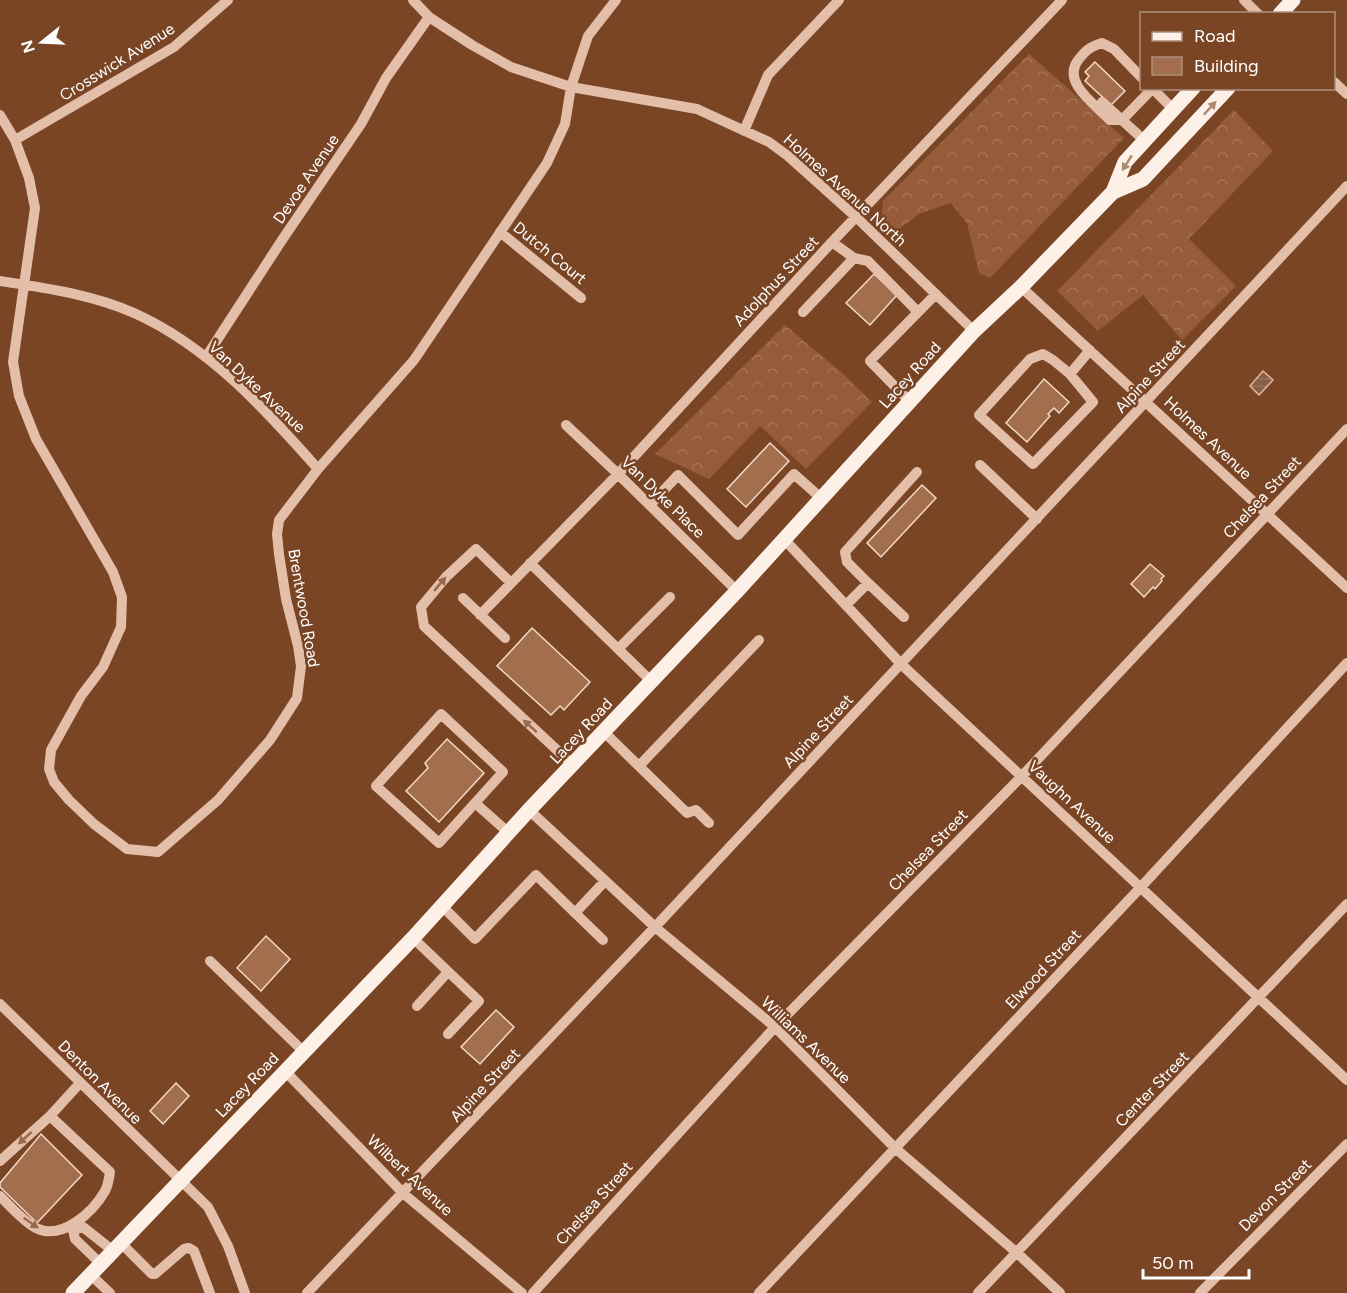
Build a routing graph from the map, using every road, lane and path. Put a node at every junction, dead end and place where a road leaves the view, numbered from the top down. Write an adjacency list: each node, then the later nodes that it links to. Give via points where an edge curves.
1 (228, 0): 23 (street, Crosswick Avenue, via 174,47)
2 (413, 0): 10 (street, Holmes Avenue North)
3 (616, 0): 13 (street, Brentwood Road, via 588,36)
4 (839, 0): 22 (street, via 768,75)
5 (1062, 0): 27 (street, Adolphus Street)
6 (1244, 0): 8 (street)
7 (1293, 0): 9 (main road)
8 (1256, 12)
9 (1282, 12)
10 (429, 17): 13 (street, Holmes Avenue North, via 511,67); 40 (street, Devoe Avenue)
11 (1140, 76): 21 (street, via 1114,50 1102,44 1081,66 1082,84)
12 (1335, 83): 18 (street)
13 (571, 87): 22 (street, Holmes Avenue North, via 697,109); 28 (street, Brentwood Road, via 565,124 547,163)
14 (1151, 90): 21 (street)
15 (1153, 90): 19 (street)
16 (1191, 90): 19 (main road, Lacey Road)
17 (1226, 90): 26 (main road, Lacey Road, one-way to 17, via 1143,178)
18 (1347, 94)
19 (1173, 110): 24 (main road, Lacey Road)
20 (0, 115): 23 (street, Brentwood Road)
21 (1122, 120): 24 (street)
22 (744, 130): 27 (street, Holmes Avenue North, via 788,156)
23 (15, 140): 32 (street, Brentwood Road, via 29,178 34,208)
24 (1145, 141): 26 (main road, Lacey Road, one-way to 26, via 1125,162)
25 (1347, 186): 43 (street, Alpine Street)
26 (1113, 192): 33 (main road, Lacey Road)
27 (856, 217): 29 (street, Adolphus Street); 34 (street, Holmes Avenue North)
28 (500, 232): 35 (street, Dutch Court); 47 (street, Brentwood Road, via 414,360)
29 (832, 242): 30 (street); 49 (street, Adolphus Street)
30 (854, 258): 36 (street); 37 (street, via 868,261)
31 (0, 281): 32 (street, Van Dyke Avenue)
32 (25, 285): 40 (street, Van Dyke Avenue, via 97,299 134,313); 47 (street, Brentwood Road, via 13,362 19,396 36,439 113,572 122,597 121,627 104,667 81,696 51,750 49,769 69,800 127,849 158,852 218,800 270,740 297,698 301,680 298,646 286,599 277,534 279,520)
33 (1021, 287): 38 (main road, Lacey Road); 39 (street, Holmes Avenue)
34 (936, 294): 37 (street); 38 (street, Holmes Avenue North)
35 (581, 298)
36 (803, 312)
37 (918, 312): 42 (street, via 870,362)
38 (974, 331): 42 (main road, Lacey Road)
39 (1090, 350): 41 (street); 43 (street, Holmes Avenue)
40 (206, 357): 47 (street, Van Dyke Avenue, via 272,418)
41 (1070, 374): 41 (street, via 1043,354 1030,359 979,415 1033,464 1093,402)
42 (910, 402): 50 (main road, Lacey Road)
43 (1147, 402): 52 (street, Holmes Avenue); 53 (street, Alpine Street)
44 (566, 426): 49 (street, Van Dyke Place)
45 (1347, 429): 52 (street, Chelsea Street)
46 (980, 465): 53 (street)
47 (318, 469)
48 (917, 472): 57 (street, via 845,552 847,562)
49 (618, 474): 51 (street, Van Dyke Place); 55 (street, Adolphus Street)
50 (822, 499): 51 (street, via 794,474 738,535 678,475); 54 (main road, Lacey Road)
51 (650, 505): 59 (street, Van Dyke Place)
52 (1268, 513): 58 (street, Holmes Avenue); 74 (street, Chelsea Street)
53 (1037, 519): 69 (street, Alpine Street)
54 (784, 539): 59 (main road, Lacey Road); 62 (street, Vaughn Avenue)
55 (530, 563): 56 (street, Adolphus Street); 67 (street)
56 (511, 583): 63 (street, Adolphus Street); 72 (street, one-way to 56, via 423,626 421,607 476,549)
57 (868, 583): 62 (street); 64 (street)
58 (1347, 588)
59 (737, 591): 70 (main road, Lacey Road)
60 (670, 597): 67 (street)
61 (463, 598): 63 (street)
62 (846, 605): 69 (street, Vaughn Avenue)
63 (480, 615): 65 (street)
64 (904, 617)
65 (505, 638)
66 (759, 640): 73 (street)
67 (618, 649): 70 (street)
68 (1347, 663): 80 (street, Elwood Street)
69 (901, 664): 74 (street, Vaughn Avenue); 84 (street, Alpine Street)
70 (652, 682): 71 (main road, Lacey Road)
71 (604, 732): 72 (main road, Lacey Road); 73 (street)
72 (573, 765): 76 (main road, Lacey Road)
73 (639, 766): 77 (street, via 687,813 696,810)
74 (1022, 776): 80 (street, Vaughn Avenue); 92 (street, Chelsea Street)
75 (475, 803): 75 (street, via 503,772 441,714 376,786 439,843); 78 (street)
76 (530, 810): 78 (main road, Lacey Road); 79 (street, Williams Avenue)
77 (709, 823)
78 (509, 833): 82 (main road, Lacey Road)
79 (605, 881): 83 (street); 84 (street, Williams Avenue)
80 (1141, 886): 89 (street, Vaughn Avenue); 100 (street, Elwood Street)
81 (1347, 904): 89 (street, Center Street)
82 (442, 906): 83 (street, via 476,939 536,875); 85 (main road, Lacey Road)
83 (576, 913): 86 (street)
84 (655, 927): 92 (street, Williams Avenue); 103 (street, Alpine Street)
85 (413, 938): 88 (street); 94 (main road, Lacey Road)
86 (603, 940)
87 (210, 961): 94 (street)
88 (448, 972): 91 (street); 93 (street, via 479,1001)
89 (1260, 998): 96 (street, Vaughn Avenue); 107 (street, Center Street)
90 (0, 1004): 97 (street, Denton Avenue)
91 (417, 1006)
92 (775, 1028): 100 (street, Williams Avenue); 115 (street, Chelsea Street)
93 (448, 1034)
94 (304, 1052): 95 (main road, Lacey Road)
95 (285, 1071): 102 (main road, Lacey Road); 103 (street, Wilbert Avenue)
96 (1347, 1080)
97 (80, 1083): 98 (street); 102 (street, Denton Avenue)
98 (50, 1116): 101 (street, one-way to 101); 105 (street, via 110,1173 107,1189)
99 (1347, 1144): 119 (street, Devon Street)
100 (895, 1148): 107 (street, Williams Avenue); 116 (street, Elwood Street)
101 (0, 1161)
102 (180, 1181): 106 (main road, Lacey Road); 109 (street, Denton Avenue, via 208,1207 228,1246)
103 (404, 1194): 113 (street, Alpine Street); 114 (street, Wilbert Avenue)
104 (0, 1196): 105 (street, one-way to 105, via 36,1228)
105 (72, 1228): 106 (street, via 83,1227); 108 (street)
106 (116, 1246): 108 (main road, Lacey Road); 112 (street, via 155,1275 189,1248 194,1251)
107 (1016, 1252): 117 (street, Center Street); 118 (street, Williams Avenue)
108 (95, 1268): 110 (main road, Lacey Road); 111 (street)
109 (242, 1292)
110 (73, 1293)
111 (110, 1293)
112 (210, 1293)
113 (307, 1293)
114 (522, 1293)
115 (533, 1293)
116 (759, 1293)
117 (978, 1293)
118 (1060, 1293)
119 (1200, 1293)

